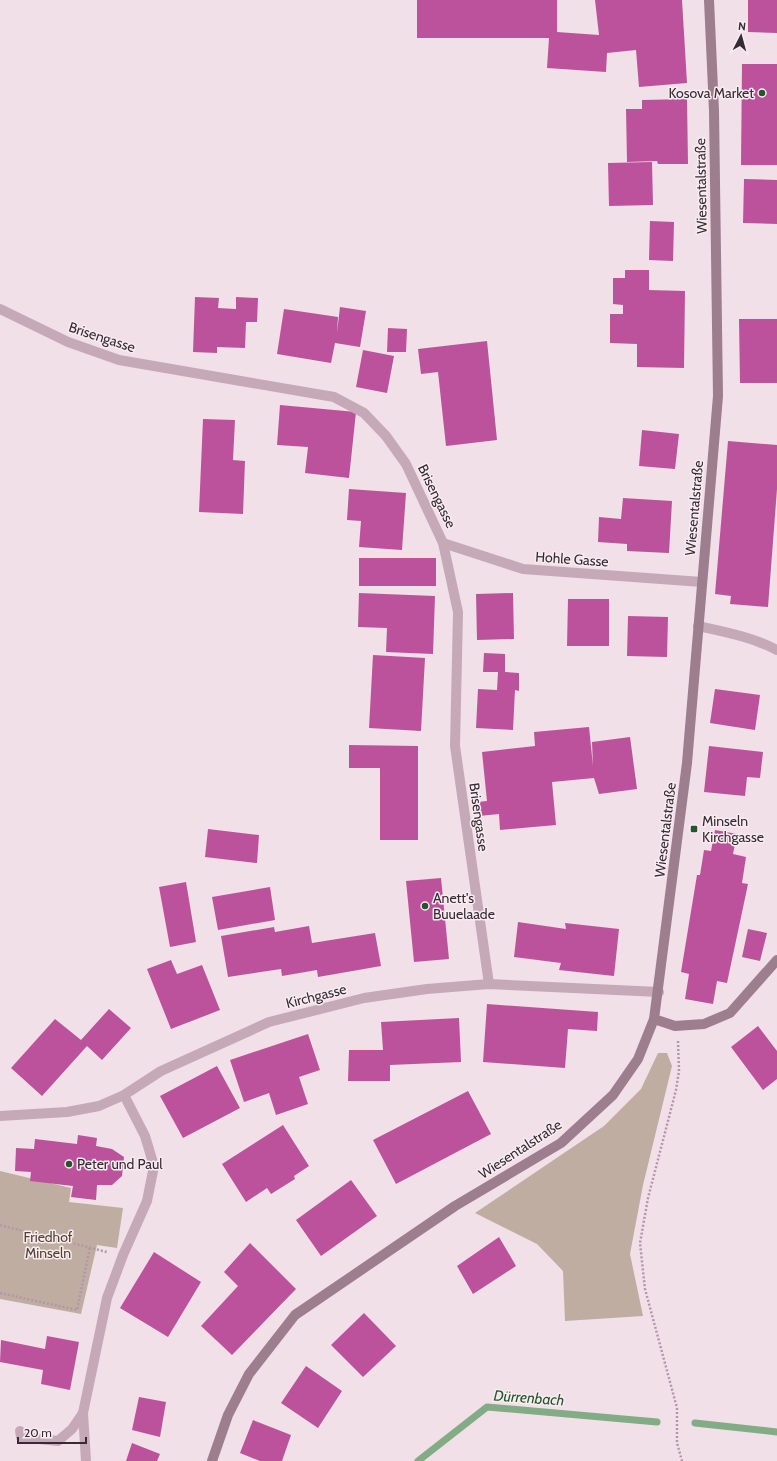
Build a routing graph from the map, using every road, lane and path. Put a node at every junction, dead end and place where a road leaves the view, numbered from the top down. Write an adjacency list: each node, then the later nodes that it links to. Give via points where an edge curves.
1 (709, 0): 4 (street, Wiesentalstraße, via 714,111 718,396)
2 (0, 309): 3 (street, Brisengasse, via 68,342 119,360 334,397 364,413 386,436 406,464)
3 (443, 542): 4 (street, Hohle Gasse, via 523,569); 8 (street, Brisengasse, via 458,612 455,746)
4 (702, 582): 5 (street, Wiesentalstraße)
5 (698, 626): 6 (street, via 729,632); 9 (street, Wiesentalstraße, via 687,763)
6 (777, 650)
7 (777, 960): 11 (street, via 730,1013 704,1024)
8 (489, 984): 9 (street, Kirchgasse); 12 (street, Kirchgasse, via 427,988 364,998 269,1022 161,1071)
9 (659, 992): 10 (street, Wiesentalstraße)
10 (654, 1019): 11 (street); 21 (street, Wiesentalstraße, via 638,1059 613,1095 561,1143 455,1206 295,1315 249,1374 228,1415)
11 (674, 1026): 22 (path, via 679,1048 676,1090 648,1198 640,1243 645,1289 677,1408 677,1443)
12 (124, 1095): 13 (street, Kirchgasse, via 99,1106 67,1112); 16 (street, via 145,1136 154,1166 147,1201)
13 (0, 1116)
14 (0, 1225): 15 (path)
15 (90, 1247): 16 (path); 17 (path, via 77,1310)
16 (123, 1255): 18 (street, via 107,1298)
17 (0, 1293)
18 (83, 1413): 19 (street, via 72,1429 58,1441 20,1437); 20 (street)
19 (20, 1430)
20 (86, 1461)
21 (212, 1461)
22 (682, 1461)

